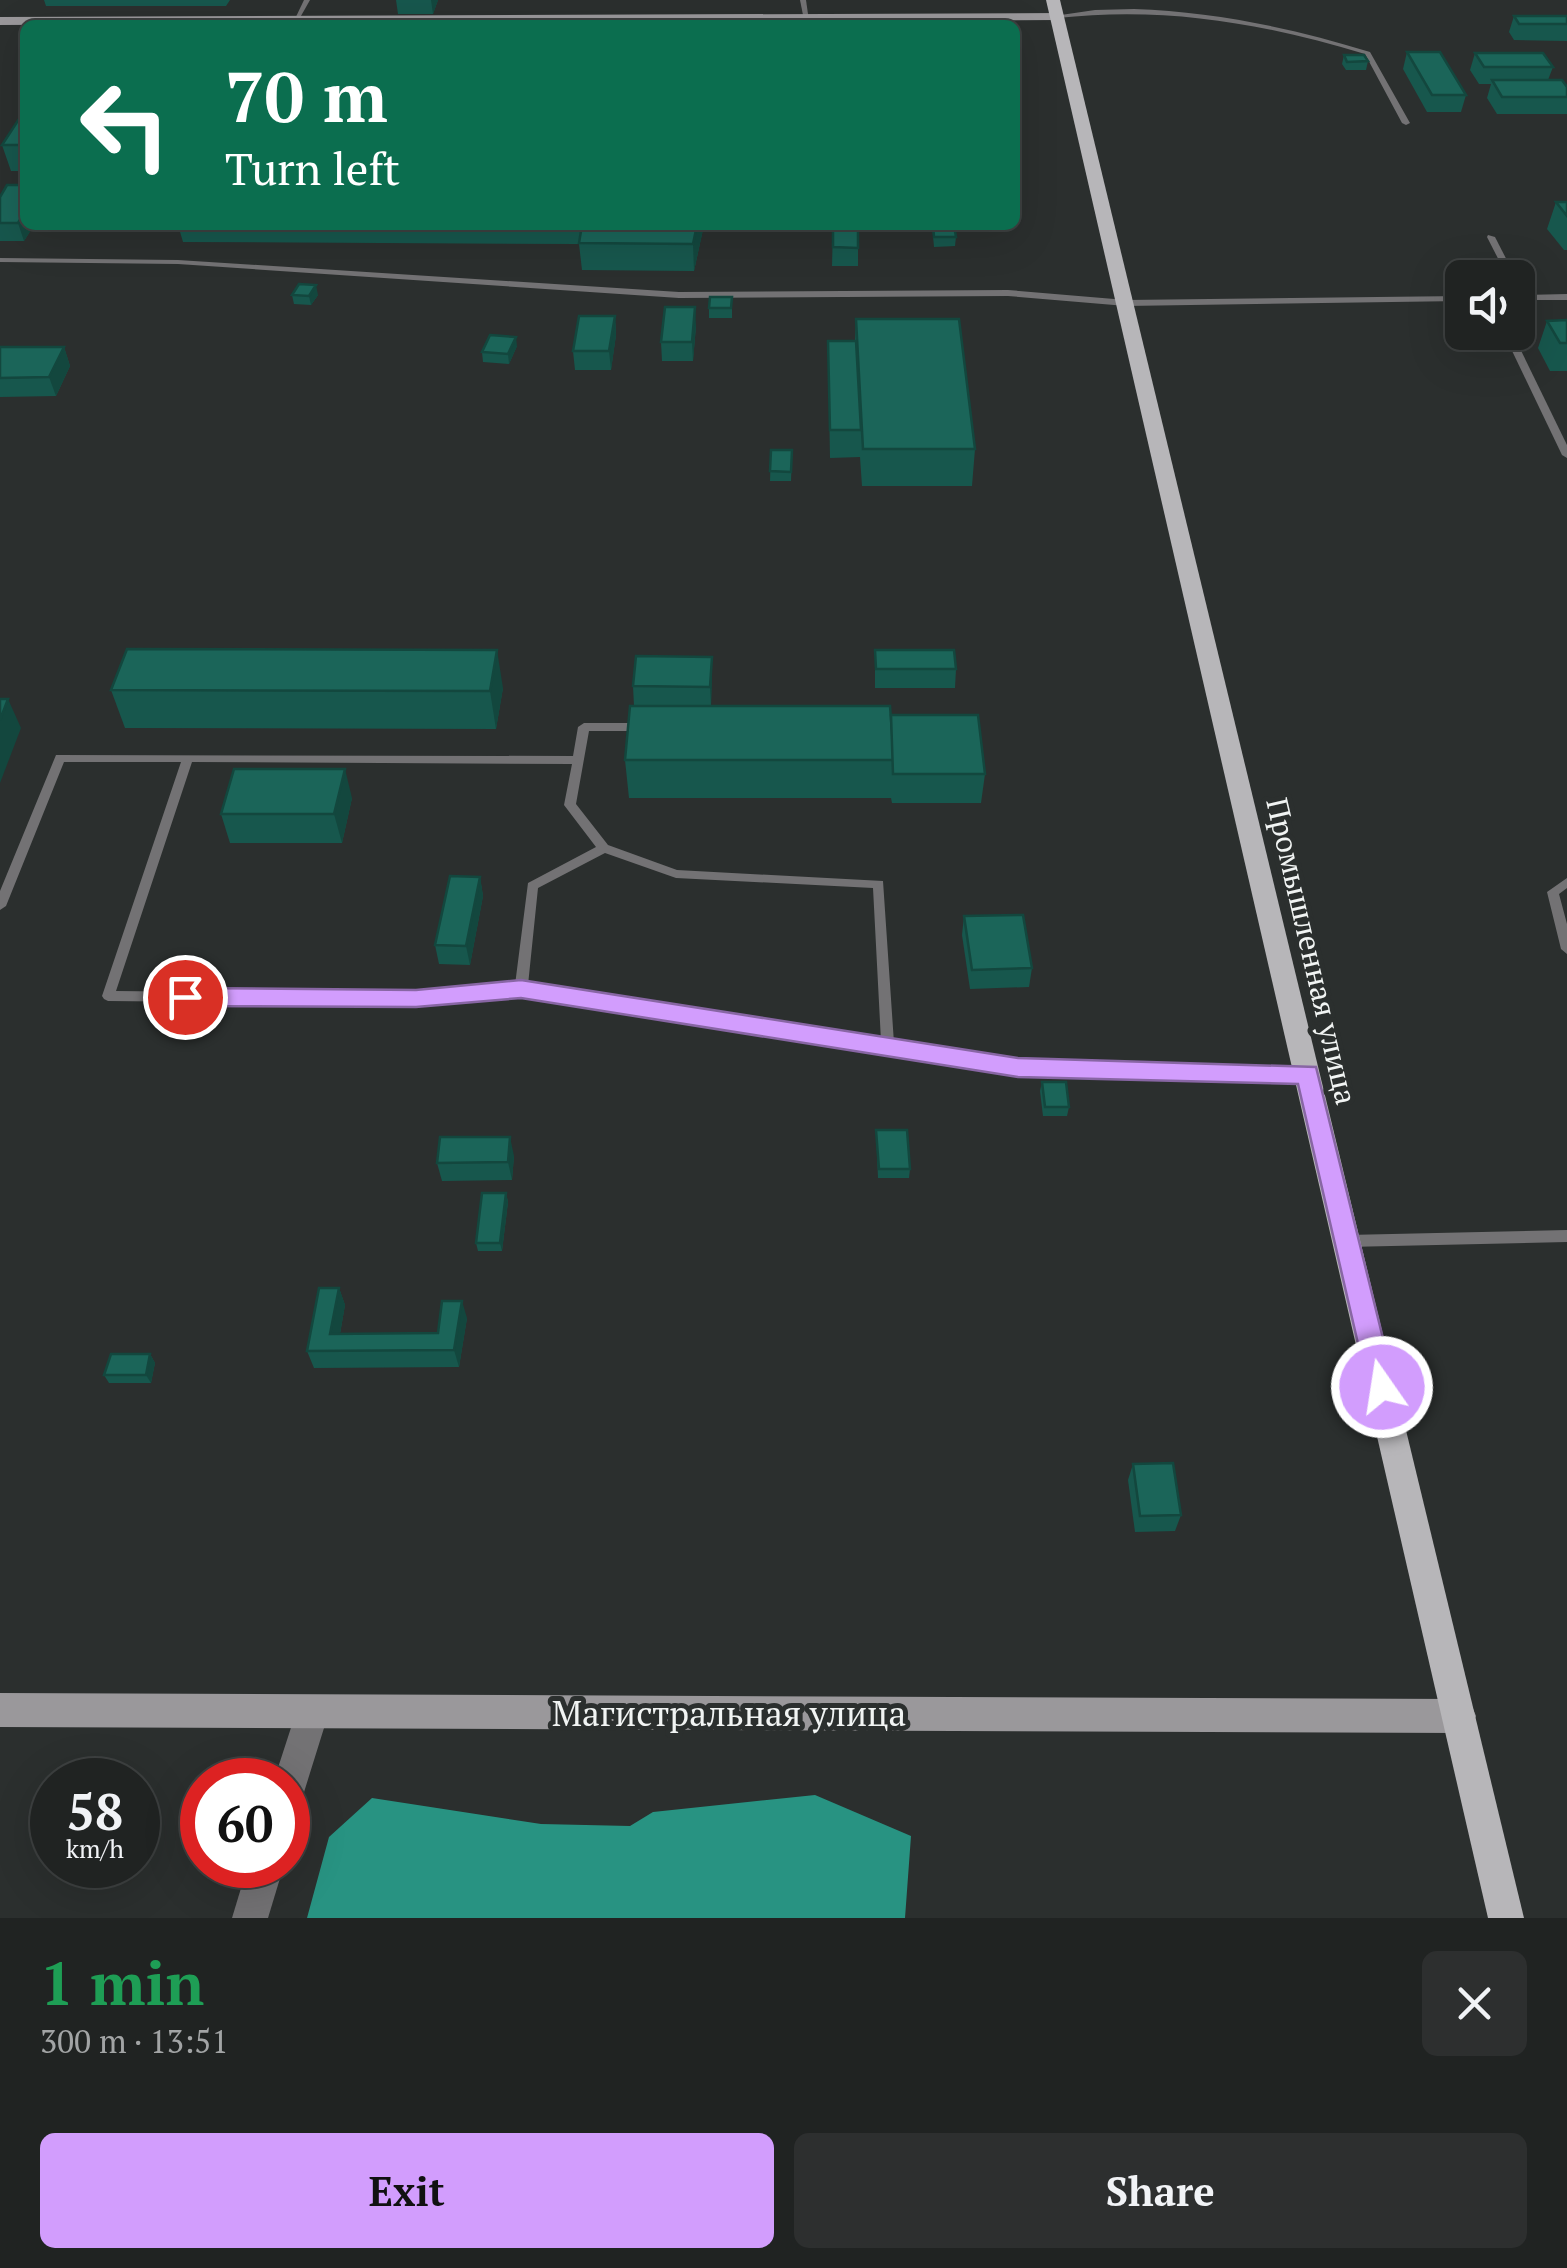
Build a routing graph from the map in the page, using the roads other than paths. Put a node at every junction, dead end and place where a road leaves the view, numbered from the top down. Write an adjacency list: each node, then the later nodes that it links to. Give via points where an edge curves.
1 (803, 0): 3 (lane)
2 (1055, 8): 3 (street); 4 (lane, via 1160,7 1280,25 1368,54); 11 (main road, Промышленная улица)
3 (807, 20)
4 (1406, 124)
5 (1491, 237): 7 (lane)
6 (0, 260): 11 (lane, via 178,262 679,295 978,292)
7 (1503, 260)
8 (1535, 295): 9 (lane)
9 (1567, 296)
10 (1445, 298): 11 (lane)
11 (1126, 303): 23 (main road, Промышленная улица)
12 (1516, 350): 13 (lane)
13 (1567, 455)
14 (662, 726): 16 (lane, via 584,727)
15 (188, 758): 16 (lane); 19 (lane, via 60,758); 21 (lane, via 108,996 416,998)
16 (578, 760): 17 (lane, via 570,805)
17 (604, 848): 21 (lane, via 532,886); 22 (lane, via 676,874 878,884)
18 (1567, 882): 20 (lane, via 1553,892)
19 (0, 906)
20 (1567, 948)
21 (521, 989): 22 (lane)
22 (888, 1045): 23 (lane, via 1018,1068)
23 (1308, 1074): 25 (main road, Промышленная улица)
24 (1567, 1236): 25 (lane)
25 (1347, 1241): 28 (main road, Промышленная улица)
26 (0, 1710): 27 (street, Магистральная улица)
27 (312, 1712): 28 (street, Магистральная улица); 29 (street)
28 (1459, 1716): 32 (main road, Промышленная улица)
29 (298, 1758)
30 (259, 1888): 31 (street)
31 (250, 1918)
32 (1506, 1918)

